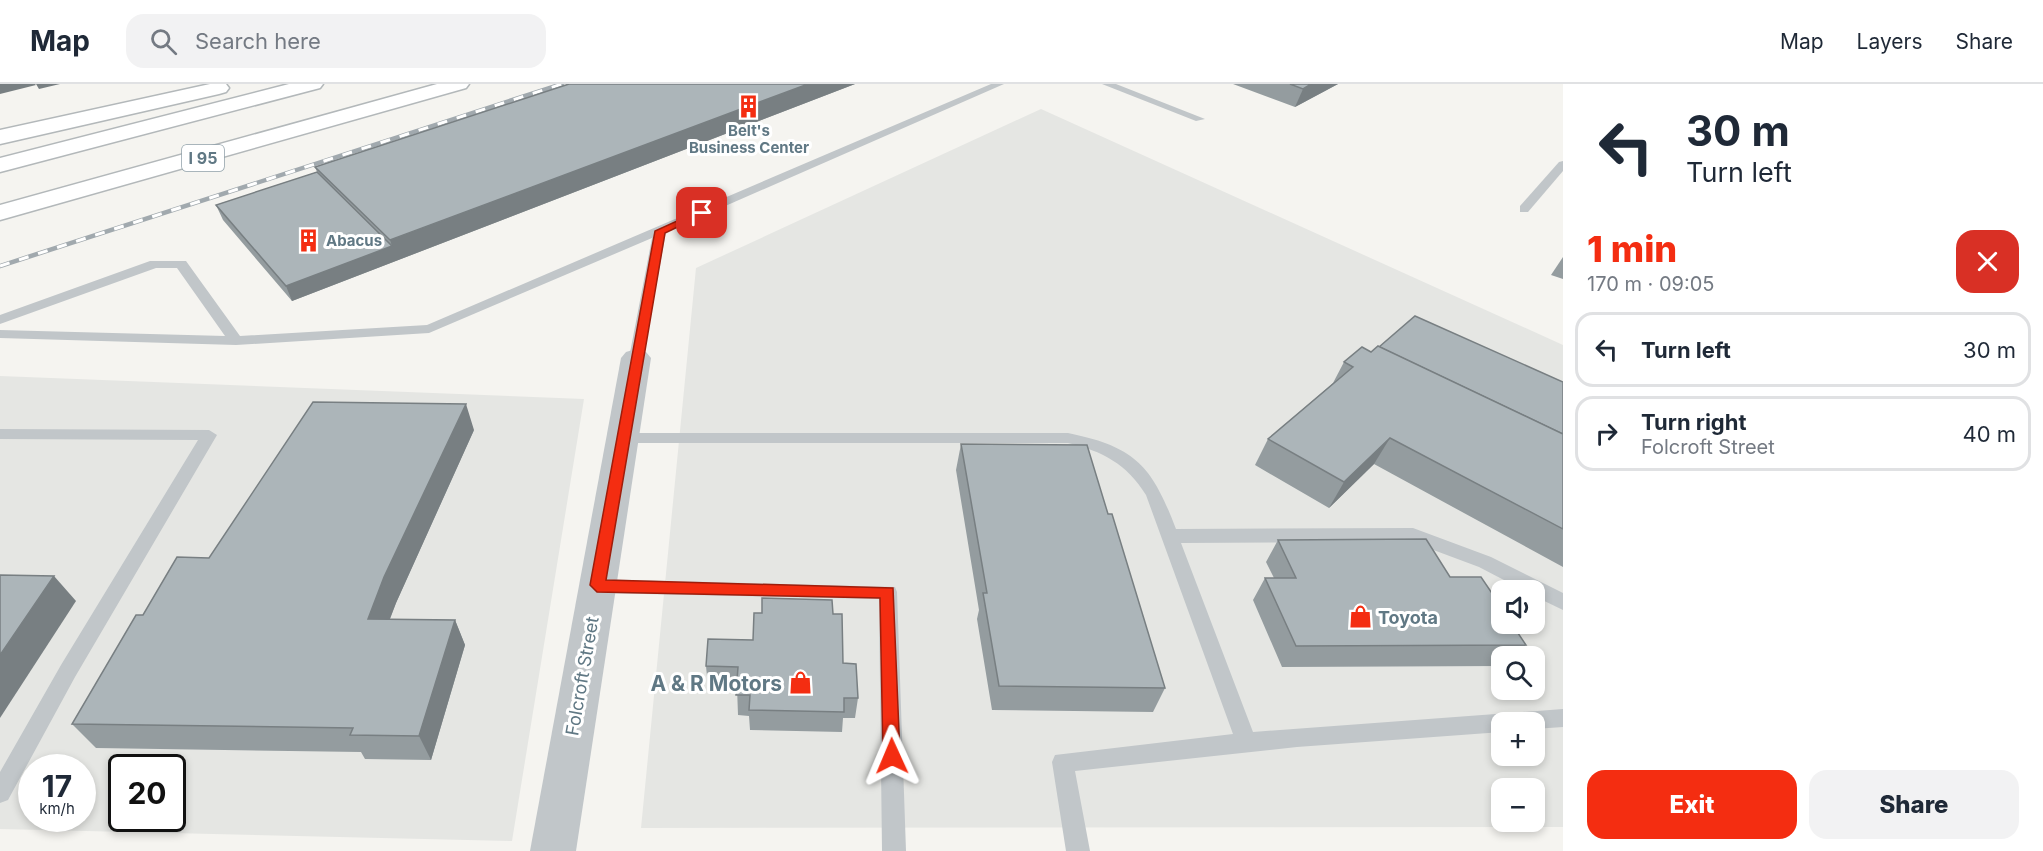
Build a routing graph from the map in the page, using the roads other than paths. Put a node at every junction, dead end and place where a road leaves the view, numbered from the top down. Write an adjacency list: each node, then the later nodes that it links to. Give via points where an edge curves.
1 (235, 84): 7 (highway)
2 (313, 84): 9 (highway, I 95)
3 (459, 84): 11 (highway, I 95)
4 (999, 84): 12 (lane)
5 (1107, 84): 6 (lane)
6 (1200, 119)
7 (0, 137)
8 (1563, 164): 10 (lane)
9 (0, 165)
10 (1524, 209)
11 (0, 213)
12 (660, 231): 15 (lane, via 429,329); 16 (lane)
13 (0, 320): 15 (lane, via 155,264 181,264)
14 (0, 334): 15 (lane)
15 (236, 341)
16 (636, 358): 18 (street, Folcroft Street)
17 (0, 434): 24 (lane, via 209,435 68,670)
18 (622, 438): 19 (lane, via 1068,438 1106,449 1142,472); 20 (street, Folcroft Street)
19 (1168, 536): 21 (lane, via 1413,535 1485,562); 23 (lane)
20 (597, 585): 25 (street, Folcroft Street); 26 (lane, via 888,592)
21 (1563, 602)
22 (1563, 718): 23 (lane)
23 (1247, 743): 27 (lane, via 1063,762)
24 (0, 793)
25 (553, 851)
26 (894, 851)
27 (1078, 851)

